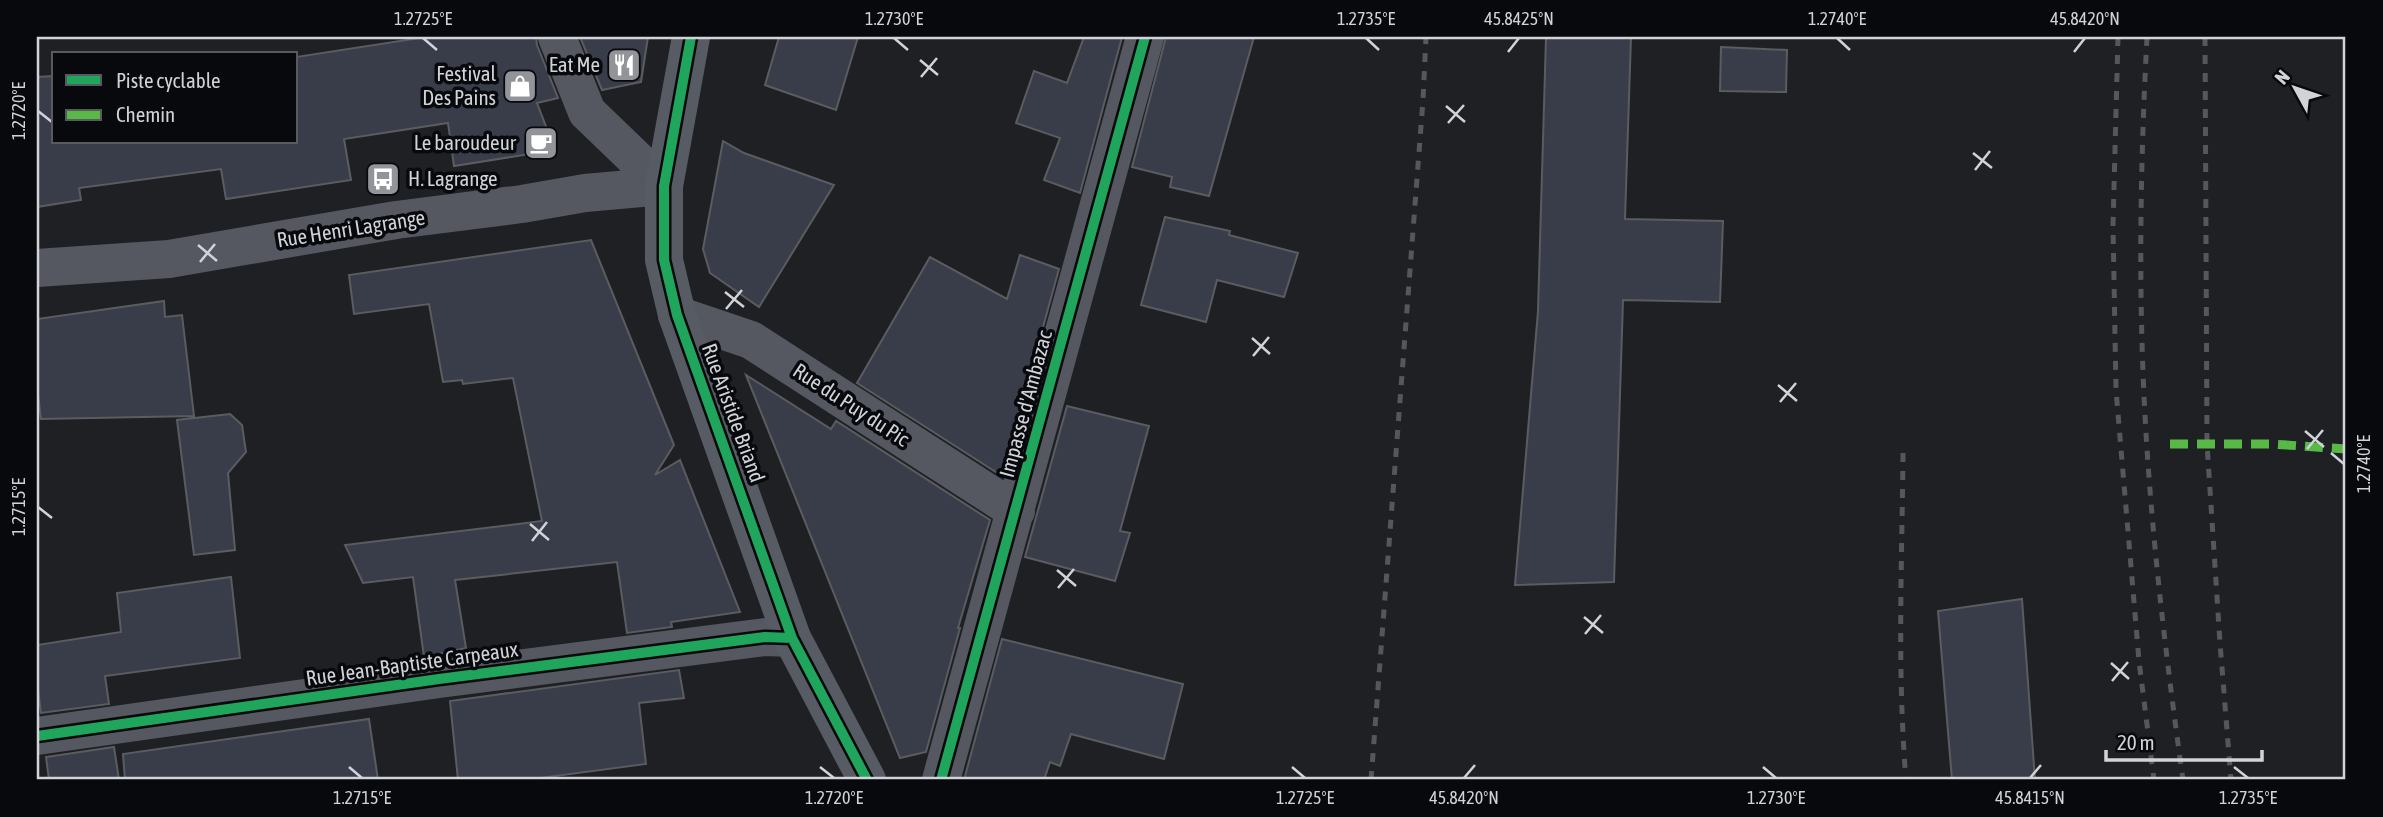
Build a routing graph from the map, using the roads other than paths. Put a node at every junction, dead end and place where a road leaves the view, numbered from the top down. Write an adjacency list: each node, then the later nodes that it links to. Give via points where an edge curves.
1 (557, 37): 4 (street, via 587,112)
2 (691, 37): 4 (street, Rue Aristide Briand)
3 (1145, 37): 7 (street, Impasse d'Ambazac)
4 (664, 186): 5 (street, Rue Henri Lagrange, via 396,220 169,259); 6 (street, Rue Aristide Briand, via 664,261)
5 (37, 268)
6 (677, 316): 7 (street, Rue du Puy du Pic, via 751,340); 8 (street, Rue Aristide Briand)
7 (1016, 511): 11 (street, Impasse d'Ambazac)
8 (792, 638): 9 (street, Rue Jean-Baptiste Carpeaux, via 765,637 439,679); 10 (street, Rue Aristide Briand)
9 (37, 736)
10 (867, 780)
11 (941, 780)

